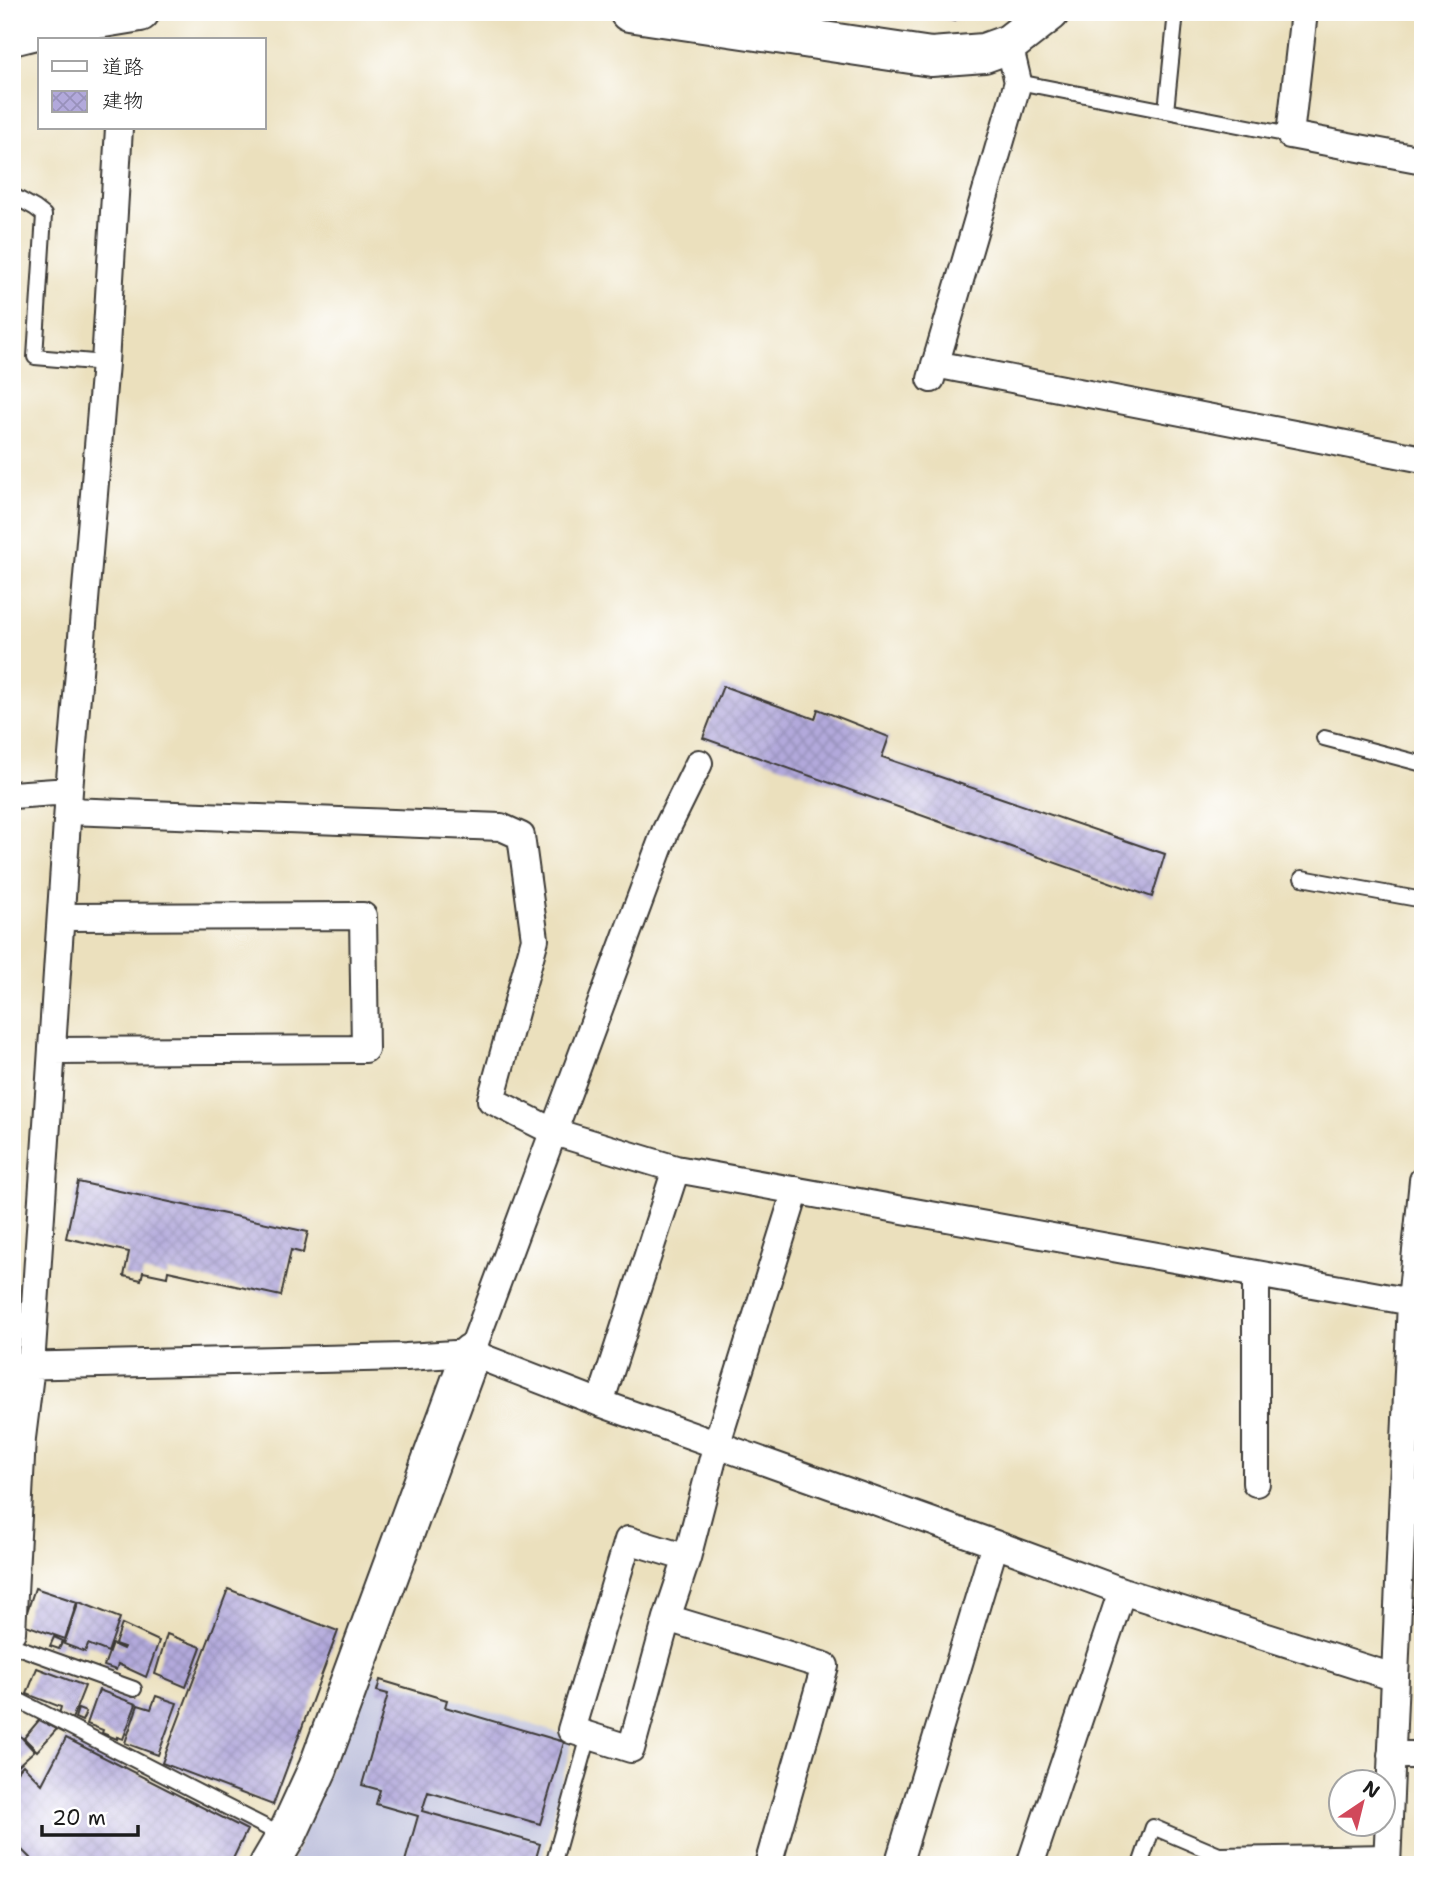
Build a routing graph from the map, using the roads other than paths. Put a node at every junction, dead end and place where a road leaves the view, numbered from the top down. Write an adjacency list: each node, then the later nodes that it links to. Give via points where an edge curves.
1 (629, 12): 7 (street, via 931,57 984,53)
2 (1050, 12): 7 (street)
3 (1176, 12): 9 (lane)
4 (1304, 12): 11 (street)
5 (129, 20): 6 (street, via 48,26)
6 (12, 36)
7 (1009, 44): 8 (street)
8 (1018, 82): 9 (lane); 15 (street, via 933,372)
9 (1166, 111): 11 (lane)
10 (119, 130): 14 (street)
11 (1290, 135): 12 (street)
12 (1423, 160)
13 (12, 195): 14 (lane, via 44,215 35,357)
14 (105, 363): 20 (street)
15 (1423, 459)
16 (1324, 738): 18 (lane)
17 (699, 763): 25 (street, via 665,832)
18 (1423, 764)
19 (12, 795): 20 (street)
20 (69, 801): 23 (street); 25 (street, via 501,827 522,836 535,939 491,1100)
21 (1302, 878): 22 (lane)
22 (1423, 900)
23 (61, 917): 24 (street); 24 (street, via 363,916 365,1049)
24 (52, 1051): 32 (street)
25 (554, 1132): 26 (street); 31 (street)
26 (676, 1170): 28 (street); 33 (street)
27 (1423, 1180): 30 (street)
28 (796, 1190): 29 (street); 34 (street)
29 (1256, 1274): 30 (street); 35 (street)
30 (1417, 1303): 43 (street)
31 (471, 1353): 32 (street); 33 (street); 49 (street, via 318,1768)
32 (22, 1366): 36 (street)
33 (600, 1403): 34 (street)
34 (717, 1443): 37 (street); 38 (street)
35 (1256, 1483)
36 (16, 1526): 41 (street)
37 (995, 1544): 39 (street); 53 (street)
38 (687, 1558): 40 (street); 46 (street, via 628,1540 571,1730)
39 (1122, 1591): 43 (street); 54 (street)
40 (667, 1618): 46 (street, via 631,1749); 52 (street, via 825,1666)
41 (12, 1632)
42 (12, 1645): 44 (lane)
43 (1393, 1677): 47 (street)
44 (134, 1689)
45 (12, 1697): 49 (lane)
46 (589, 1736): 51 (lane)
47 (1391, 1755): 48 (street); 50 (street)
48 (1423, 1755)
49 (277, 1851)
50 (1387, 1858): 55 (lane, via 1219,1855 1153,1827)
51 (553, 1865)
52 (768, 1865)
53 (898, 1865)
54 (1030, 1865)
55 (1140, 1865)

